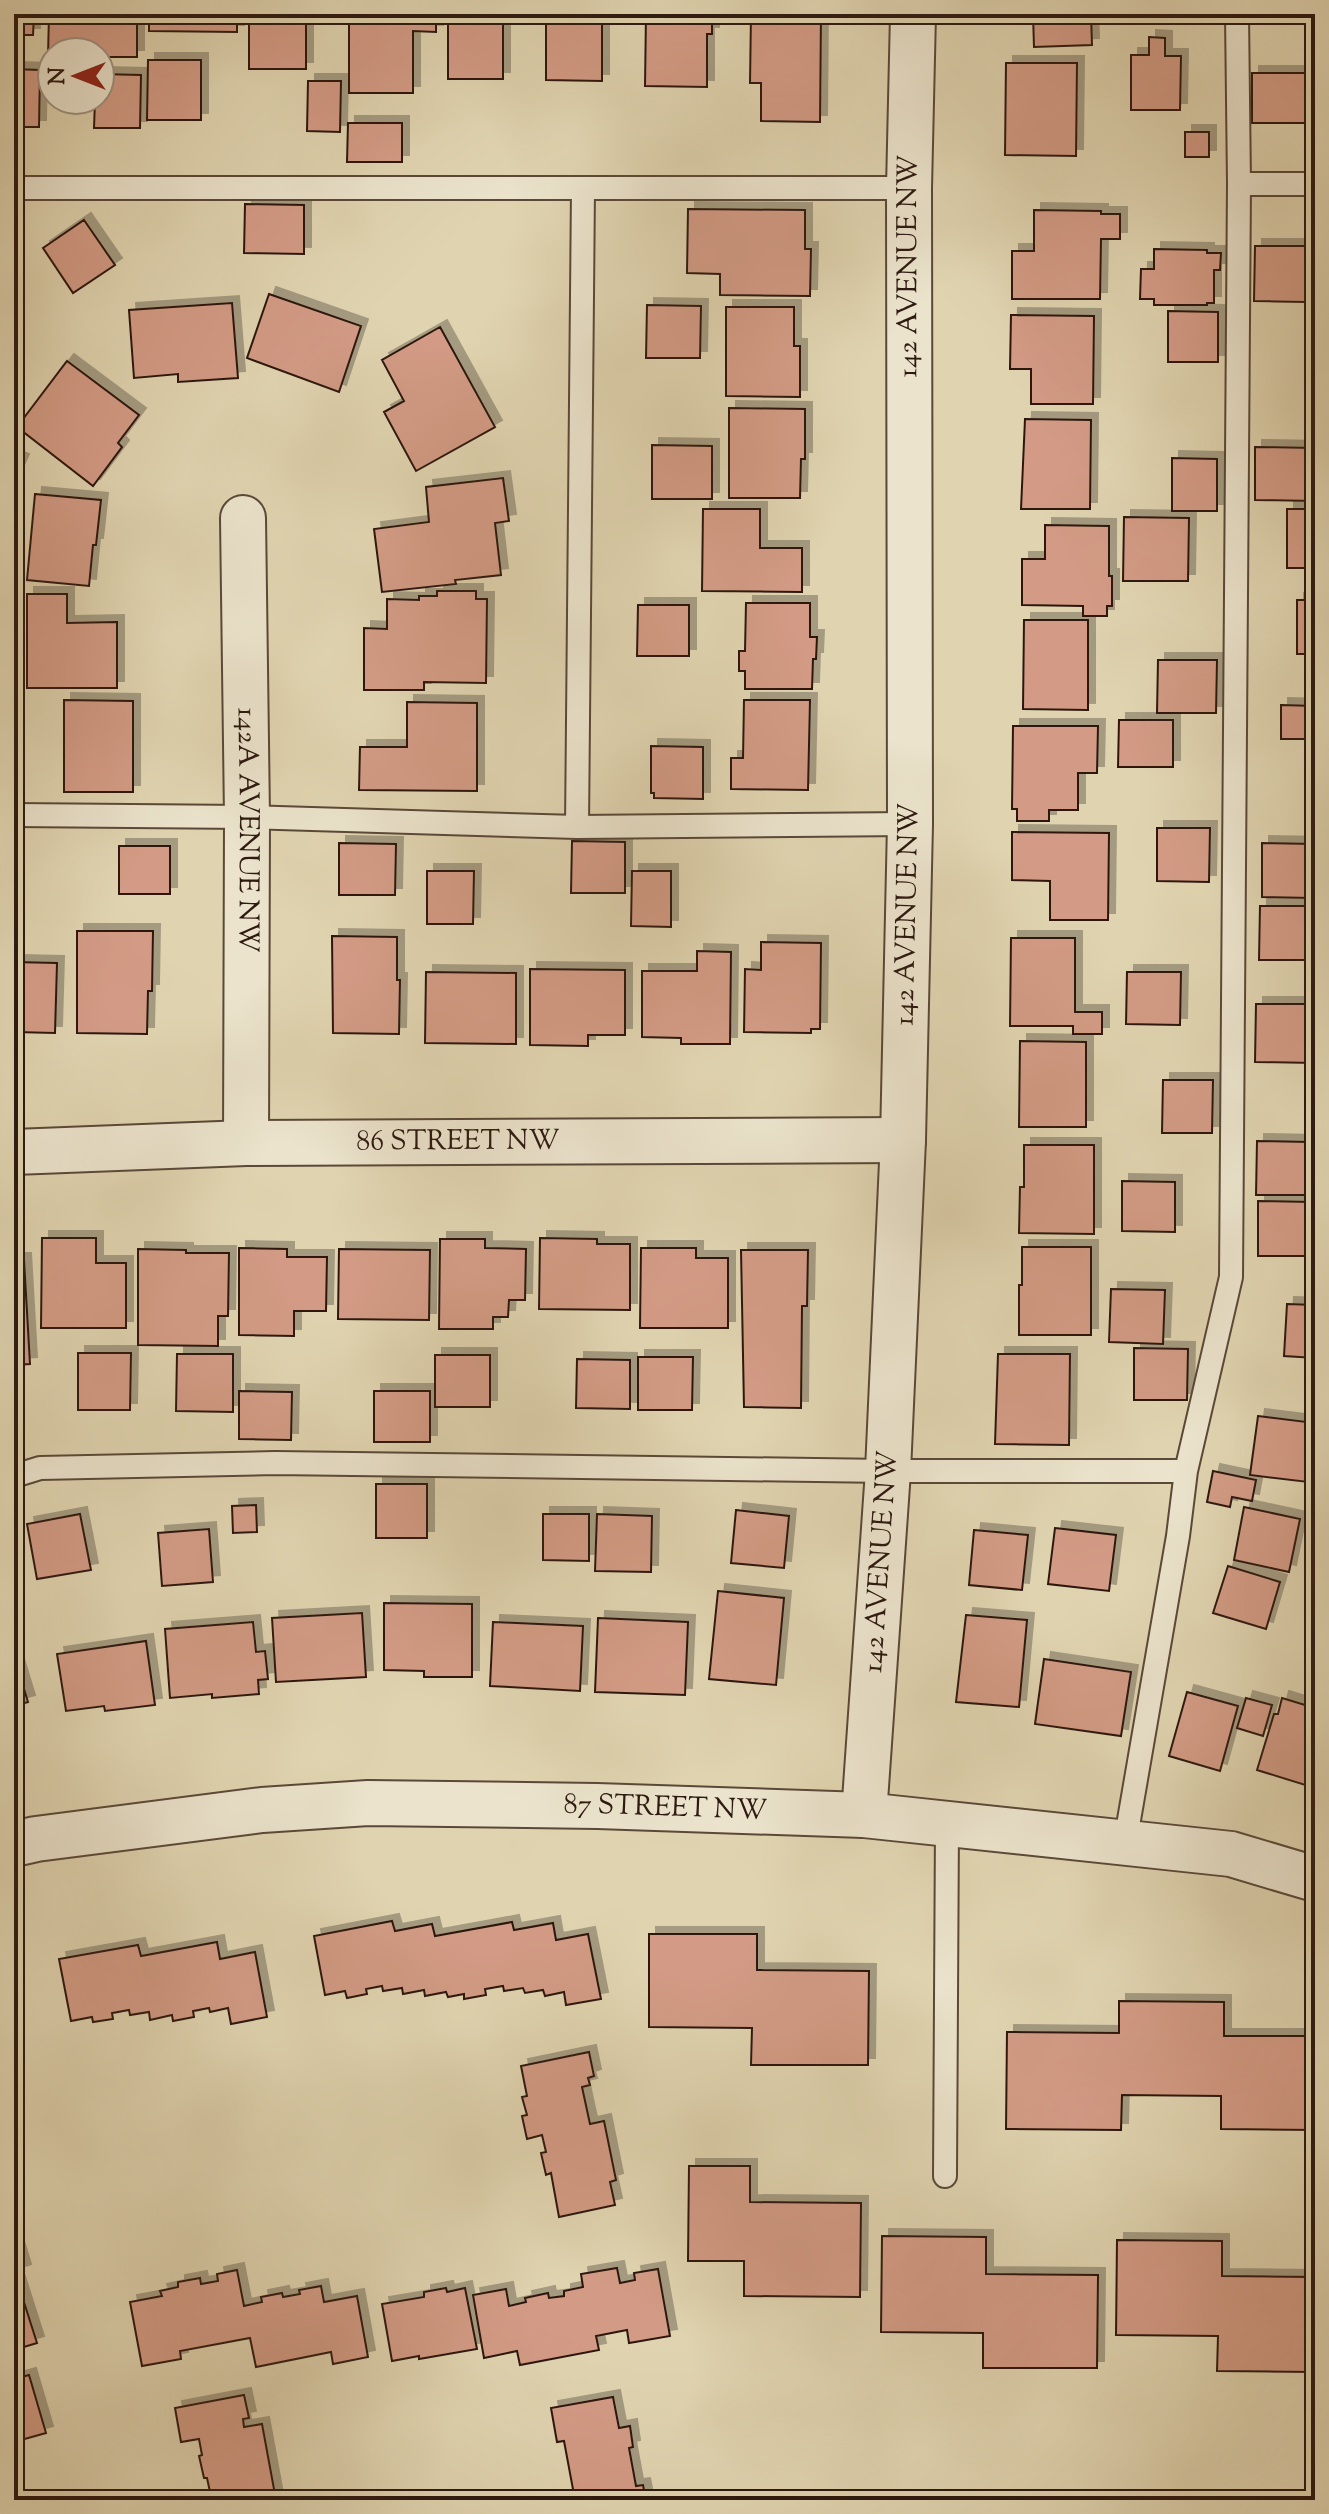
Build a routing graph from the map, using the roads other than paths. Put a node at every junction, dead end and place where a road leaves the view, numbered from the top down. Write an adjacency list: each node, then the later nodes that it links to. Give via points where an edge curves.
1 (913, 14): 6 (street, 142 AVENUE NW)
2 (1237, 14): 3 (lane)
3 (1239, 184): 4 (lane); 17 (lane, via 1231,1277)
4 (1315, 184)
5 (14, 188): 7 (lane)
6 (909, 188): 7 (lane); 11 (street, 142 AVENUE NW)
7 (583, 189): 12 (lane)
8 (243, 518): 10 (street, 142A AVENUE NW)
9 (14, 815): 10 (lane)
10 (247, 817): 12 (lane); 14 (street, 142A AVENUE NW)
11 (910, 824): 12 (lane); 13 (street, 142 AVENUE NW)
12 (577, 827)
13 (903, 1140): 14 (street, 86 STREET NW); 16 (street, 142 AVENUE NW)
14 (246, 1143): 15 (street, 86 STREET NW)
15 (14, 1152)
16 (888, 1471): 17 (lane); 18 (lane, via 275,1463 40,1468); 19 (street, 142 AVENUE NW)
17 (1186, 1471): 21 (lane)
18 (14, 1476)
19 (864, 1815): 20 (street, 87 STREET NW); 22 (street, 87 STREET NW, via 368,1803 262,1810)
20 (947, 1823): 21 (street, 87 STREET NW); 24 (lane)
21 (1125, 1843): 23 (street, 87 STREET NW, via 1231,1854)
22 (14, 1844)
23 (1315, 1879)
24 (945, 2176)

